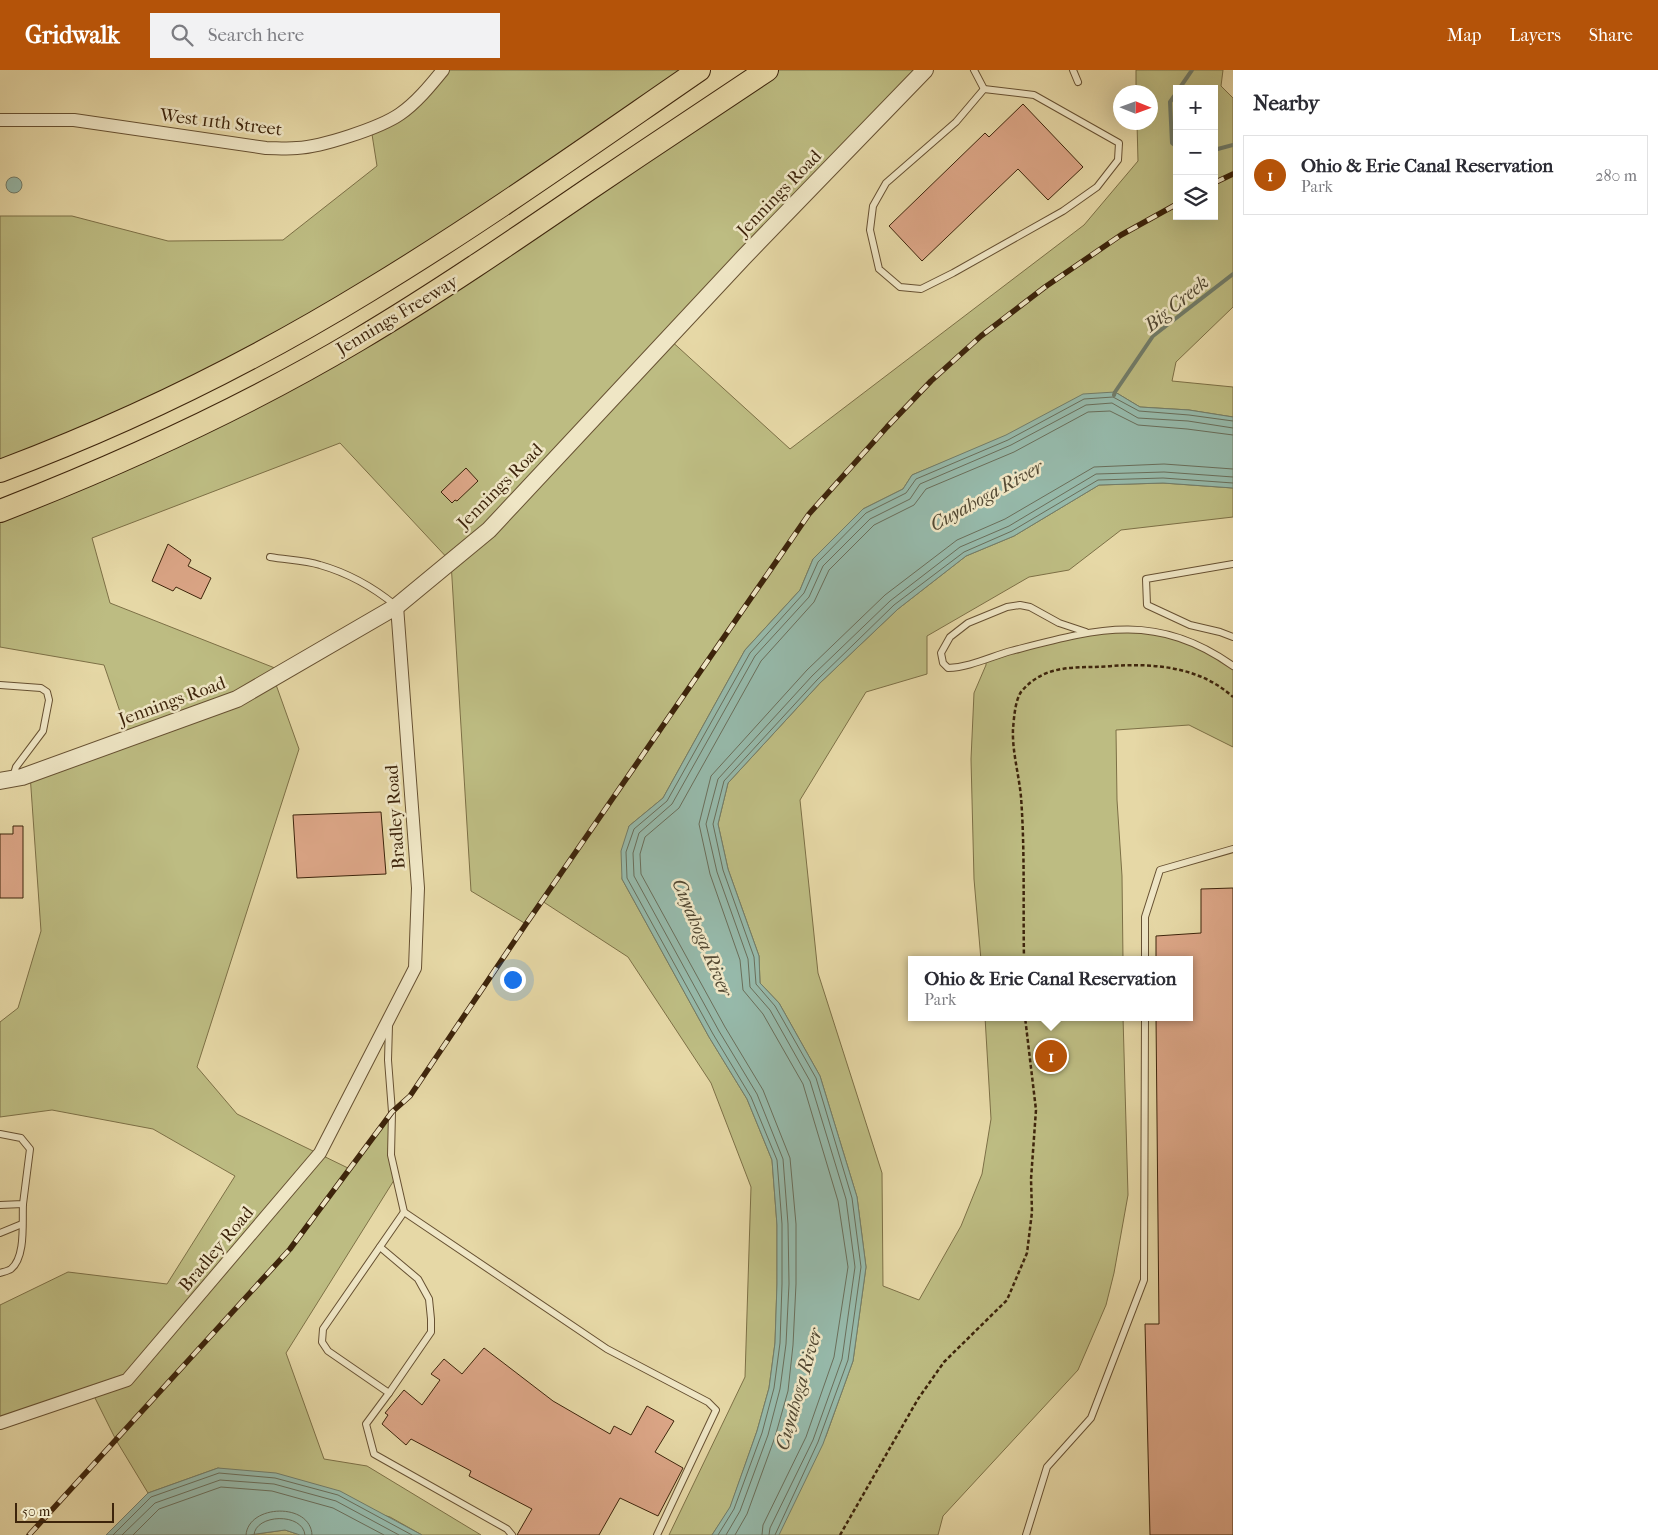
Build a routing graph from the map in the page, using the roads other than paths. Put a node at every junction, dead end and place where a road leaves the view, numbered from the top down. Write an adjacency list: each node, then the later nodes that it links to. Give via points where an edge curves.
1 (443, 70): 9 (street, West 11th Street, via 399,115 371,128 298,148 266,148 74,120)
2 (699, 70): 10 (highway, Jennings Freeway, via 429,253 294,334 127,419)
3 (767, 70): 11 (highway, Jennings Freeway, via 468,272 358,340 214,418 113,465)
4 (925, 70): 14 (street, Jennings Road, via 743,258 489,530)
5 (974, 70): 8 (lane)
6 (1073, 70): 7 (lane)
7 (1078, 82)
8 (984, 89): 8 (lane, via 956,122 886,183 873,206 870,230 879,269 900,287 921,289 1063,211 1097,187 1118,160 1119,144 1034,95)
9 (0, 120)
10 (0, 471)
11 (0, 511)
12 (270, 557): 14 (lane, via 318,564 346,574 375,589)
13 (1233, 564): 16 (lane, via 1146,579 1146,605 1190,625)
14 (397, 606): 19 (street, Jennings Road, via 237,699); 22 (street, Bradley Road, via 418,888 415,968)
15 (1086, 632): 15 (lane, via 1020,605 968,623 950,637 941,653 948,668 958,667); 17 (lane, via 1151,630 1175,636)
16 (1233, 638)
17 (1233, 666)
18 (0, 685): 19 (lane, via 41,688 47,692 49,700 43,731)
19 (6, 780)
20 (1233, 849): 21 (lane, via 1160,870 1145,917)
21 (1145, 956)
22 (390, 1018): 27 (lane, Bradley Road, via 388,1060 392,1155); 33 (street, Bradley Road, via 320,1153 127,1380)
23 (1144, 1021): 36 (lane, via 1144,1280 1091,1418 1047,1467)
24 (0, 1134): 25 (lane, via 20,1138 30,1149)
25 (23, 1204): 26 (lane); 28 (lane)
26 (0, 1205)
27 (404, 1212): 30 (lane); 35 (lane, via 607,1349 708,1402 716,1410)
28 (22, 1224): 29 (lane); 31 (lane, via 18,1260 10,1269)
29 (0, 1233)
30 (380, 1247): 32 (lane, via 418,1279 429,1299 431,1319 431,1332); 32 (lane, via 323,1329 322,1342 328,1351)
31 (0, 1273)
32 (389, 1393): 34 (lane, via 366,1424 374,1454 507,1529)
33 (0, 1423)
34 (512, 1535)
35 (657, 1535)
36 (1026, 1535)

